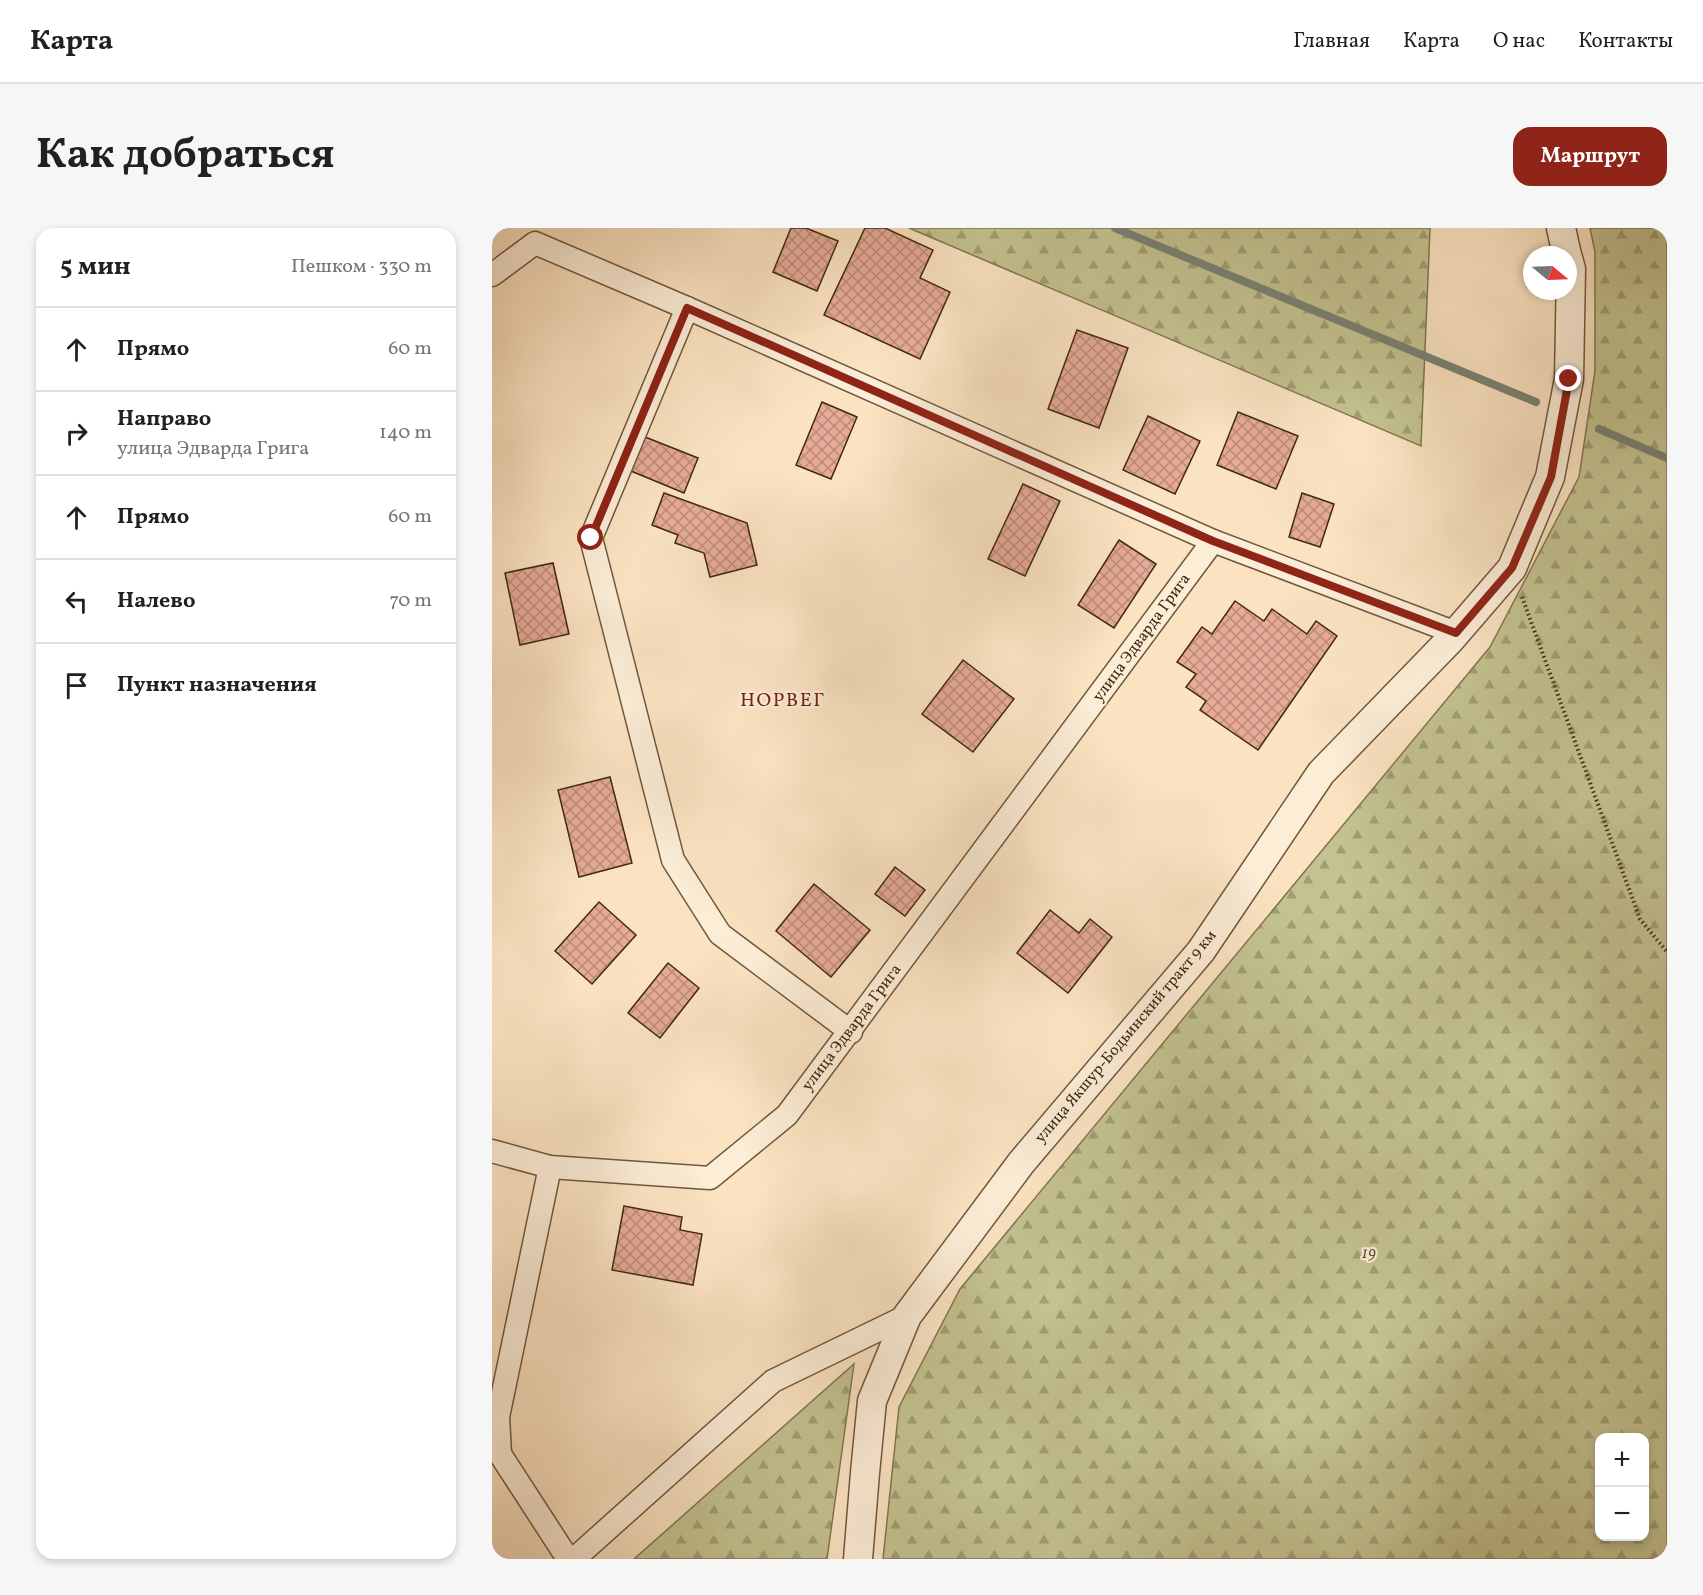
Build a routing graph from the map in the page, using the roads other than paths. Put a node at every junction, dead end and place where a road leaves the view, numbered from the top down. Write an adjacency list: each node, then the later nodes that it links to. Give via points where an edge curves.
1 (1561, 228): 2 (street, улица Якшур-Бодьинский тракт 9 км)
2 (1566, 246)
3 (492, 274): 5 (street, via 535,243)
4 (1570, 300): 7 (street, улица Якшур-Бодьинский тракт 9 км, via 1569,379 1551,477 1512,568)
5 (687, 308): 6 (street); 8 (street, via 591,538 672,860 720,934)
6 (1213, 541): 7 (street); 8 (street, улица Эдварда Грига)
7 (1456, 633): 11 (street, улица Якшур-Бодьинский тракт 9 км, via 1321,773 1201,951 1021,1163)
8 (851, 1032): 10 (street, улица Эдварда Грига, via 787,1115 710,1178)
9 (492, 1151): 10 (street, улица Эдварда Грига)
10 (550, 1167): 12 (street, via 498,1417)
11 (907, 1316): 14 (street, via 773,1381); 15 (street, улица Якшур-Бодьинский тракт 9 км, via 872,1401)
12 (496, 1451): 13 (street)
13 (568, 1559)
14 (574, 1559)
15 (858, 1559)

